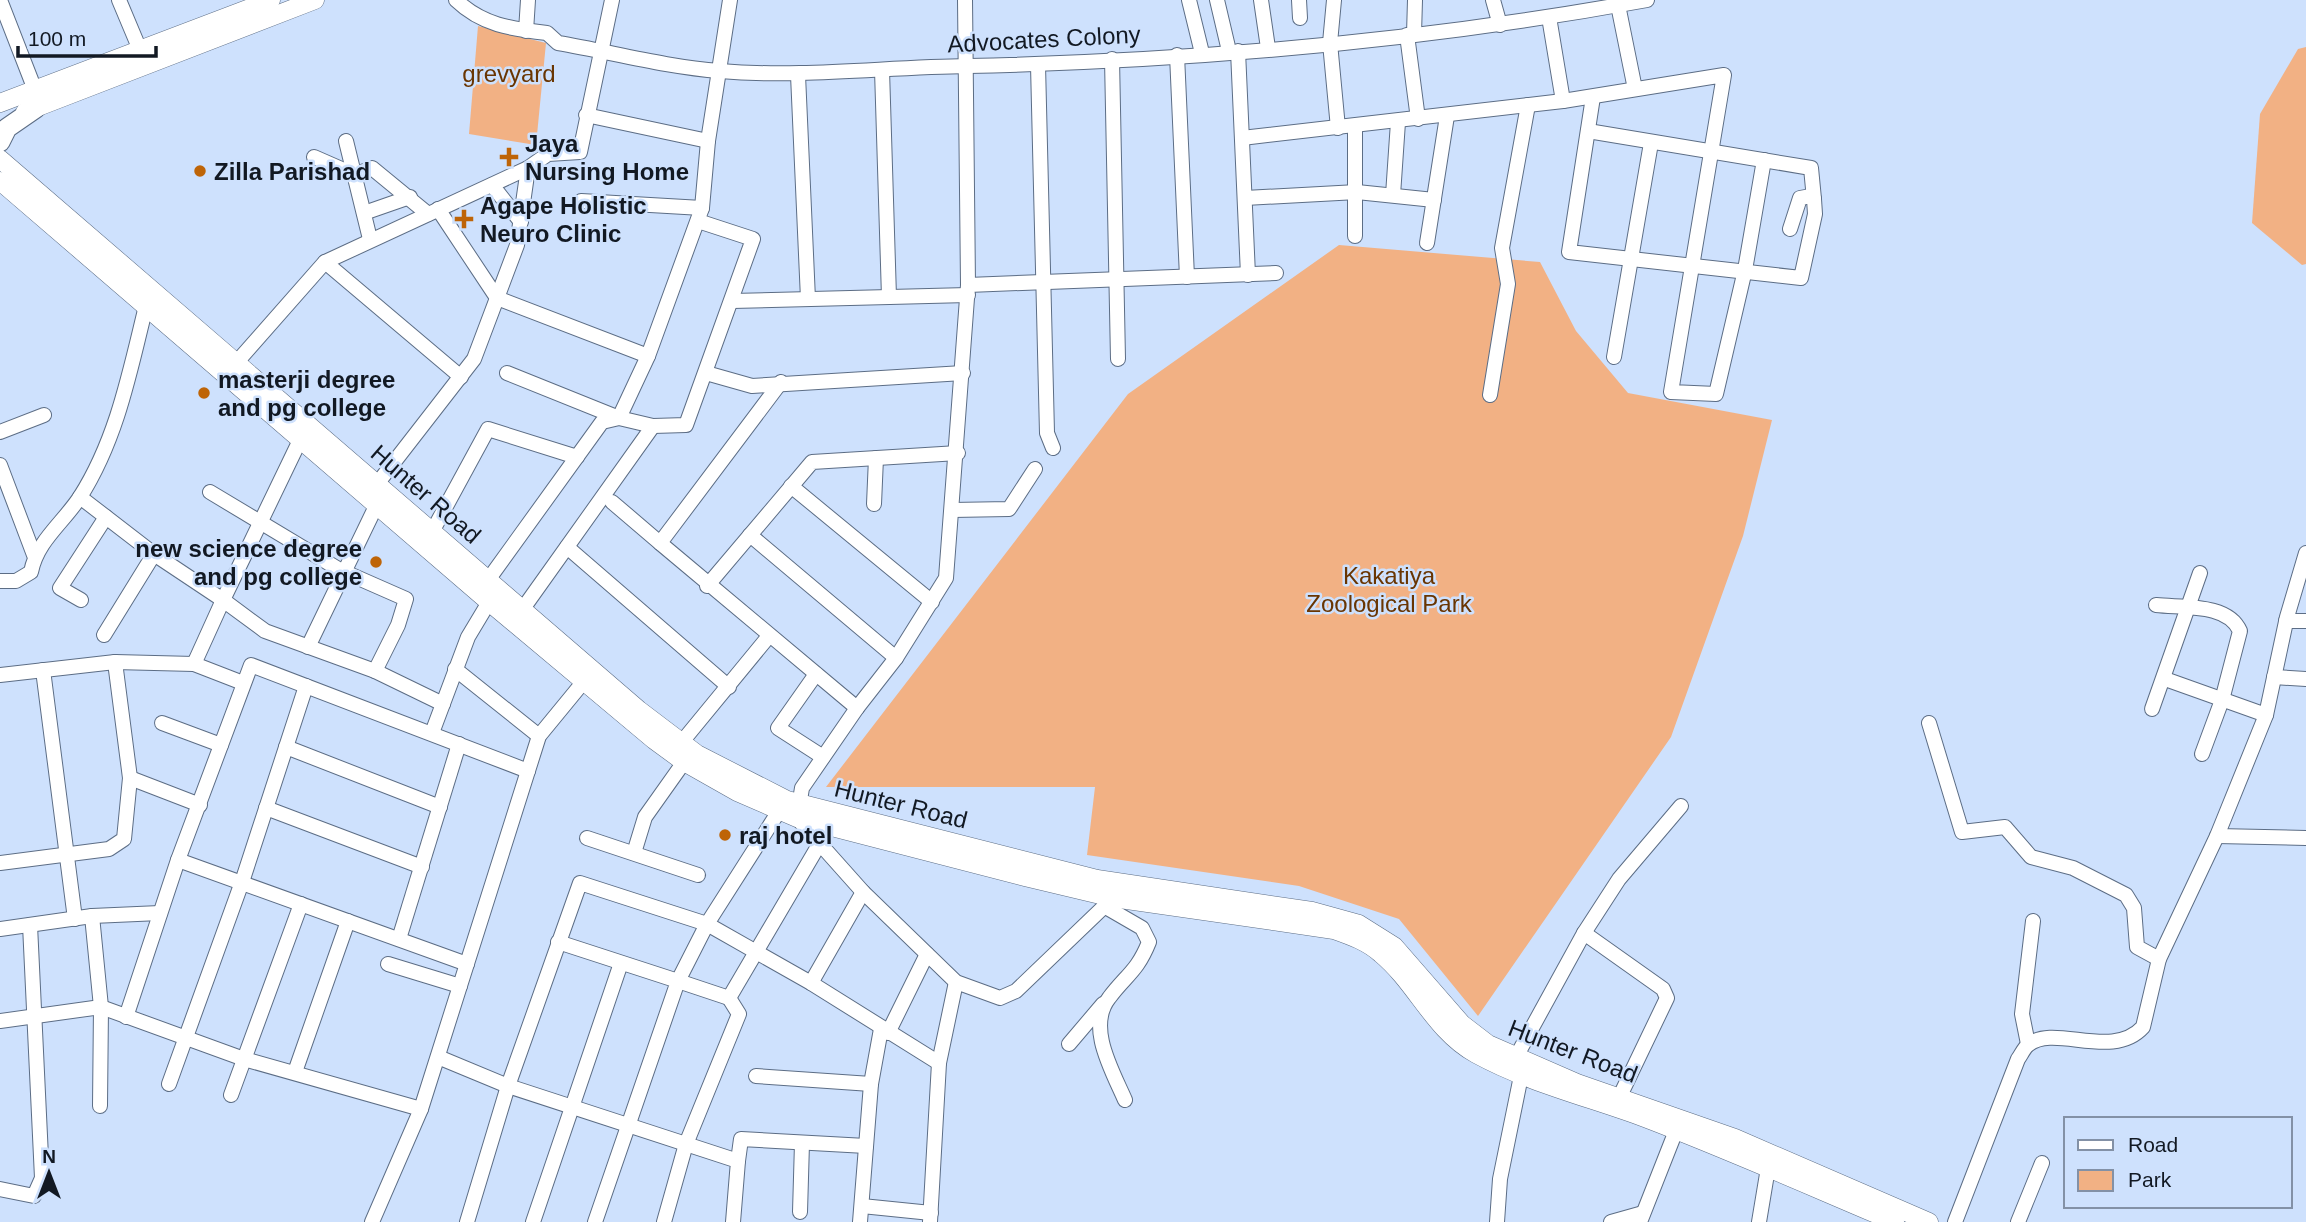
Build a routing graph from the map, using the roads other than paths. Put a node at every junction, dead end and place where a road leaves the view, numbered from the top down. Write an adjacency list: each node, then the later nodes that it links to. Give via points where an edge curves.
1 (0, 0): 40 (street)
2 (119, 0): 27 (street)
3 (315, 0): 40 (main road)
4 (456, 0): 23 (street, Advocates Colony, via 472,15)
5 (528, 0): 23 (street)
6 (612, 0): 28 (street)
7 (730, 0): 36 (street)
8 (965, 0): 34 (street)
9 (1189, 0): 30 (street)
10 (1217, 0): 29 (street)
11 (1261, 0): 26 (street)
12 (1299, 0): 21 (street)
13 (1334, 0): 25 (street)
14 (1415, 0): 24 (street)
15 (1493, 0): 22 (street)
16 (1558, 0): 20 (street)
17 (1647, 0): 19 (street, Advocates Colony)
18 (267, 1): 27 (main road)
19 (1618, 5): 20 (street, Advocates Colony); 38 (street)
20 (1553, 17): 22 (street, Advocates Colony); 41 (street)
21 (1300, 18)
22 (1500, 25): 24 (street, Advocates Colony)
23 (526, 31): 28 (street, Advocates Colony, via 547,33 558,44)
24 (1410, 34): 25 (street, Advocates Colony); 46 (street)
25 (1330, 43): 26 (street, Advocates Colony); 50 (street)
26 (1268, 48): 29 (street, Advocates Colony)
27 (140, 50): 40 (main road)
28 (604, 51): 36 (street, Advocates Colony); 44 (street)
29 (1233, 51): 30 (street, Advocates Colony); 52 (street)
30 (1202, 53): 31 (street, Advocates Colony)
31 (1177, 55): 32 (street, Advocates Colony); 87 (street)
32 (1112, 59): 33 (street, Advocates Colony); 88 (street)
33 (1038, 65): 34 (street, Advocates Colony); 89 (street)
34 (966, 66): 35 (street, Advocates Colony); 90 (street)
35 (882, 70): 37 (street, Advocates Colony); 91 (street)
36 (718, 71): 37 (street, Advocates Colony); 54 (street)
37 (798, 75): 93 (street)
38 (1634, 89): 39 (street); 58 (street, via 1724,75)
39 (1593, 97): 41 (street); 51 (street)
40 (36, 99): 42 (main road); 47 (main road); 55 (highway, via 7,128)
41 (1563, 101): 43 (street)
42 (0, 103)
43 (1528, 105): 45 (street); 105 (street, via 1502,248 1508,284)
44 (586, 115): 54 (street); 62 (street, via 580,152 548,154)
45 (1447, 116): 46 (street); 71 (street)
46 (1418, 119): 48 (street)
47 (0, 122)
48 (1398, 122): 49 (street); 67 (street)
49 (1355, 126): 50 (street); 66 (street)
50 (1338, 128): 52 (street)
51 (1588, 131): 56 (street); 81 (street, via 1569,252)
52 (1242, 138): 69 (street)
53 (346, 141): 63 (street)
54 (708, 141): 75 (street)
55 (0, 142)
56 (1651, 144): 58 (street); 81 (street)
57 (0, 151): 60 (highway)
58 (1713, 153): 61 (street); 83 (street)
59 (314, 157): 63 (street)
60 (0, 160): 99 (main road, Hunter Road)
61 (1765, 160): 70 (street, via 1811,168); 84 (street)
62 (528, 168): 65 (street); 76 (street)
63 (355, 175): 68 (street, via 372,168); 74 (street)
64 (0, 181): 95 (main road, Hunter Road)
65 (492, 185): 73 (street); 76 (street)
66 (1357, 192): 67 (street); 69 (street); 78 (street)
67 (1393, 195): 71 (street)
68 (410, 197): 73 (street); 74 (street)
69 (1245, 198): 86 (street)
70 (1814, 199): 77 (street, via 1800,198); 84 (street, via 1803,276)
71 (1434, 200): 80 (street)
72 (580, 201): 75 (street)
73 (433, 211): 79 (street); 92 (street)
74 (364, 213): 79 (street)
75 (700, 215): 94 (street, via 753,239); 96 (street)
76 (521, 222): 92 (street)
77 (1790, 229)
78 (1355, 236)
79 (370, 239): 82 (street)
80 (1427, 243)
81 (1630, 258): 83 (street); 97 (street)
82 (325, 262): 99 (street); 103 (street)
83 (1693, 264): 84 (street); 84 (street, via 1671,392 1716,394)
84 (1745, 270)
85 (1276, 274): 86 (street)
86 (1248, 275): 87 (street)
87 (1187, 277): 88 (street)
88 (1118, 279): 89 (street); 98 (street)
89 (1042, 283): 90 (street); 111 (street, via 1047,433)
90 (968, 290): 91 (street); 102 (street)
91 (890, 297): 93 (street)
92 (497, 299): 96 (street); 103 (street, via 474,359)
93 (808, 299): 94 (street)
94 (733, 301): 101 (street)
95 (146, 306): 110 (main road, Hunter Road); 120 (street, via 119,416)
96 (648, 356): 107 (street)
97 (1614, 357)
98 (1118, 359)
99 (236, 363): 117 (main road, Hunter Road)
100 (507, 373): 107 (street)
101 (706, 373): 104 (street, via 752,386); 108 (street, via 686,425)
102 (963, 373): 104 (street); 112 (street)
103 (461, 377): 117 (street)
104 (781, 382): 129 (street)
105 (1490, 395)
106 (44, 415): 109 (street)
107 (619, 418): 108 (street); 113 (street, via 602,422)
108 (653, 426): 130 (street)
109 (0, 432)
110 (301, 438): 123 (main road, Hunter Road); 126 (street)
111 (1053, 448)
112 (958, 453): 114 (street); 124 (street)
113 (577, 457): 127 (street, via 488,429); 138 (street)
114 (876, 458): 118 (street, via 812,462); 122 (street)
115 (0, 465): 132 (street)
116 (1035, 469): 124 (street, via 1009,509)
117 (377, 484): 127 (main road, Hunter Road)
118 (791, 486): 128 (street); 141 (street)
119 (210, 492): 126 (street)
120 (80, 497): 125 (street); 132 (street)
121 (612, 502): 129 (street)
122 (874, 503)
123 (377, 504): 134 (street); 138 (main road, Hunter Road)
124 (952, 510): 141 (street, via 946,578)
125 (106, 517): 131 (street); 139 (street, via 60,588)
126 (260, 523): 134 (street); 140 (street)
127 (432, 531): 138 (main road, Hunter Road)
128 (750, 535): 137 (street); 150 (street)
129 (660, 544): 137 (street)
130 (567, 547): 144 (street); 164 (street)
131 (154, 554): 140 (street); 147 (street)
132 (34, 555): 136 (street, via 31,572 16,581)
133 (2305, 558): 145 (street)
134 (344, 572): 149 (street); 155 (street, via 406,599)
135 (2200, 573): 143 (street)
136 (0, 581)
137 (707, 586): 148 (street)
138 (485, 592): 144 (main road, Hunter Road); 153 (street); 156 (main road, Hunter Road)
139 (81, 600)
140 (223, 600): 149 (street, via 265,631); 152 (street)
141 (932, 602): 150 (street)
142 (2156, 605): 143 (street)
143 (2189, 608): 160 (street); 165 (street, via 2230,615 2240,631)
144 (522, 610): 156 (main road, Hunter Road)
145 (2286, 621): 146 (street); 159 (street)
146 (2306, 621)
147 (104, 635)
148 (769, 636): 157 (street); 164 (street)
149 (308, 647): 155 (street)
150 (896, 658): 167 (street)
151 (115, 662): 152 (street); 154 (street); 182 (street)
152 (194, 664): 162 (street)
153 (455, 669): 166 (street); 173 (street)
154 (43, 670): 158 (street); 194 (street)
155 (375, 671): 166 (street)
156 (582, 672): 173 (street); 174 (main road, Hunter Road); 180 (main road, Hunter Road)
157 (816, 674): 167 (street); 179 (street, via 778,728)
158 (0, 675)
159 (2274, 677): 161 (street); 169 (street)
160 (2165, 679): 165 (street); 168 (street)
161 (2306, 679)
162 (243, 683): 163 (street, via 251,665); 176 (street)
163 (306, 686): 172 (street); 177 (street)
164 (729, 687): 174 (street)
165 (2222, 701): 169 (street); 178 (street)
166 (443, 704): 172 (street)
167 (858, 708): 179 (street)
168 (2152, 709)
169 (2266, 715): 189 (street)
170 (162, 723): 176 (street)
171 (1929, 723): 217 (street, via 1962,832 2005,827 2031,857 2073,868 2126,895 2134,908 2137,947)
172 (432, 733): 175 (street)
173 (539, 736): 181 (street)
174 (681, 743): 188 (main road, Hunter Road)
175 (459, 744): 181 (street); 185 (street)
176 (221, 745): 183 (street)
177 (286, 747): 185 (street); 186 (street)
178 (2202, 754)
179 (823, 757): 188 (street, via 802,788)
180 (684, 762): 187 (main road, Hunter Road); 193 (street, via 645,817)
181 (528, 771): 220 (street)
182 (130, 778): 183 (street); 194 (street, via 124,839 109,849)
183 (200, 805): 195 (street)
184 (1681, 806): 212 (street, via 1619,879)
185 (440, 807): 197 (street)
186 (266, 808): 197 (street); 199 (street)
187 (779, 811): 188 (main road, Hunter Road); 209 (street)
188 (797, 811): 192 (street); 201 (main road, Hunter Road); 202 (main road, Hunter Road)
189 (2217, 836): 191 (street); 217 (street)
190 (587, 838): 193 (street)
191 (2306, 838)
192 (820, 843): 200 (street); 215 (street)
193 (634, 853): 198 (street)
194 (65, 855): 196 (street); 206 (street)
195 (178, 860): 199 (street); 204 (street)
196 (0, 863)
197 (422, 867): 213 (street)
198 (698, 875)
199 (242, 883): 203 (street); 232 (street)
200 (863, 892): 216 (street); 223 (street)
201 (1179, 900): 202 (main road, Hunter Road); 236 (main road, Hunter Road, via 1312,911 1359,924 1394,946 1474,1034); 241 (main road, Hunter Road, via 1334,930 1366,943 1390,962 1453,1037 1472,1052)
202 (1108, 902): 222 (street, via 1016,991 1000,998); 226 (street, via 1142,928 1149,942 1140,966)
203 (301, 904): 207 (street); 237 (street)
204 (160, 913): 205 (street); 229 (street)
205 (92, 916): 206 (street); 227 (street)
206 (75, 919): 210 (street)
207 (348, 921): 213 (street); 239 (street)
208 (2033, 921): 234 (street, via 2022,1014)
209 (707, 923): 214 (street, via 580,883); 215 (street); 221 (street)
210 (30, 925): 211 (street); 228 (street)
211 (0, 929)
212 (1584, 933): 236 (street); 246 (street, via 1664,989 1667,998)
213 (399, 939): 220 (street)
214 (558, 942): 218 (street); 244 (street)
215 (754, 951): 223 (street); 225 (street)
216 (927, 954): 222 (street); 231 (street)
217 (2159, 959): 234 (street, via 2146,1019 2138,1032 2122,1042 2043,1039)
218 (621, 963): 221 (street); 249 (street)
219 (388, 964): 224 (street)
220 (467, 964): 224 (street)
221 (678, 981): 225 (street); 252 (street)
222 (957, 982): 238 (street)
223 (811, 983): 231 (street)
224 (460, 986): 235 (street)
225 (729, 998): 254 (street, via 739,1014)
226 (1107, 1000): 233 (street); 247 (street, via 1100,1026 1106,1056)
227 (102, 1007): 228 (street); 229 (street); 248 (street)
228 (37, 1016): 230 (street); 259 (street, via 42,1178 34,1196)
229 (126, 1017): 232 (street)
230 (0, 1021)
231 (884, 1031): 238 (street); 243 (street)
232 (186, 1040): 237 (street); 242 (street)
233 (1069, 1044)
234 (2028, 1044): 277 (street, via 2018,1059)
235 (438, 1058): 244 (street); 250 (street)
236 (1516, 1058): 246 (main road, Hunter Road)
237 (244, 1059): 239 (street); 245 (street)
238 (939, 1063): 262 (street)
239 (295, 1073): 250 (street)
240 (756, 1076): 243 (street)
241 (1521, 1076): 251 (main road, Hunter Road); 272 (street, via 1500,1179)
242 (169, 1084)
243 (871, 1084): 255 (street)
244 (508, 1086): 249 (street); 266 (street)
245 (231, 1095)
246 (1620, 1096): 251 (main road, Hunter Road)
247 (1125, 1100)
248 (100, 1107)
249 (571, 1107): 252 (street); 267 (street)
250 (421, 1109): 265 (street)
251 (1678, 1124): 258 (main road, Hunter Road); 263 (street); 276 (main road, Hunter Road, via 1735,1138)
252 (628, 1125): 254 (street); 268 (street)
253 (802, 1143): 255 (street); 256 (street, via 741,1139); 261 (street)
254 (686, 1144): 256 (street); 269 (street)
255 (866, 1146): 260 (street)
256 (738, 1161): 270 (street)
257 (2042, 1163): 278 (street)
258 (1768, 1168): 264 (main road, Hunter Road); 274 (street)
259 (0, 1189)
260 (862, 1206): 262 (street); 271 (street)
261 (800, 1212)
262 (930, 1218)
263 (1642, 1218): 273 (street)
264 (1874, 1218): 275 (main road, Hunter Road)
265 (372, 1222)
266 (467, 1222)
267 (533, 1222)
268 (595, 1222)
269 (664, 1222)
270 (733, 1222)
271 (860, 1222)
272 (1497, 1222)
273 (1611, 1222)
274 (1759, 1222)
275 (1895, 1222)
276 (1929, 1222)
277 (1955, 1222)
278 (2018, 1222)

